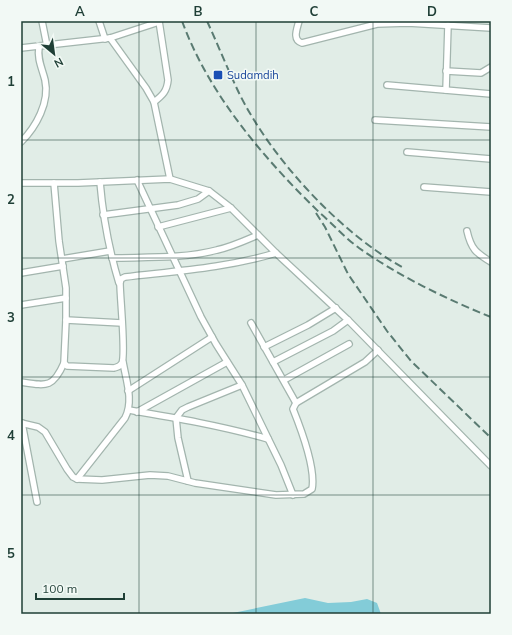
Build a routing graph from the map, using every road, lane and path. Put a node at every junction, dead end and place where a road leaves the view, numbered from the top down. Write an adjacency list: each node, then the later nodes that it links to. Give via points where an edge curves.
1 (42, 21): 10 (street)
2 (99, 21): 8 (street)
3 (159, 21): 8 (street); 17 (street, via 168,80 164,94)
4 (299, 21): 5 (street, via 296,40 302,43 377,24)
5 (408, 22): 6 (street)
6 (448, 25): 7 (street); 13 (street)
7 (491, 28)
8 (108, 39): 10 (street); 17 (street)
9 (39, 46): 10 (street); 11 (street); 20 (street, via 38,58 46,82 46,91 38,120)
10 (47, 46)
11 (21, 48)
12 (491, 67): 13 (street, via 481,73)
13 (446, 71): 15 (street)
14 (388, 85): 15 (street)
15 (446, 90): 16 (street)
16 (491, 94)
17 (154, 102): 23 (street)
18 (375, 120): 19 (street)
19 (491, 127)
20 (21, 142)
21 (407, 152): 22 (street)
22 (491, 159)
23 (170, 179): 24 (street); 29 (street)
24 (137, 180): 25 (street); 31 (street)
25 (100, 182): 27 (street); 33 (street)
26 (21, 183): 27 (street)
27 (54, 183): 41 (street)
28 (424, 187): 30 (street)
29 (209, 191): 31 (street, via 189,202); 32 (street)
30 (491, 192)
31 (150, 208): 33 (street); 34 (street)
32 (230, 208): 34 (street); 36 (street)
33 (103, 215): 37 (street)
34 (158, 227): 39 (street)
35 (467, 231): 42 (street, via 473,249)
36 (258, 235): 38 (street); 39 (street, via 217,250)
37 (110, 251): 40 (street); 41 (street)
38 (276, 253): 43 (street, via 235,264); 48 (street)
39 (172, 257): 40 (street); 43 (street)
40 (112, 258): 45 (street)
41 (62, 262): 44 (street); 46 (street)
42 (491, 262)
43 (179, 272): 45 (street, via 125,277 121,279); 53 (street)
44 (21, 273)
45 (120, 284): 51 (street)
46 (66, 298): 47 (street); 49 (street)
47 (21, 305)
48 (336, 308): 50 (street); 55 (street)
49 (66, 320): 51 (street); 60 (street)
50 (348, 320): 56 (street); 59 (street, via 333,331)
51 (122, 323): 57 (street)
52 (251, 323): 55 (street)
53 (212, 337): 58 (street); 64 (street)
54 (349, 344): 61 (street)
55 (264, 347): 59 (street)
56 (378, 350): 65 (street, via 359,366); 71 (street)
57 (122, 362): 60 (street, via 114,368 67,366); 64 (street)
58 (227, 362): 63 (street); 67 (street)
59 (273, 362): 61 (street)
60 (64, 363): 62 (street, via 56,379 51,382)
61 (284, 380): 65 (street)
62 (21, 382)
63 (242, 385): 68 (street, via 188,407); 70 (street)
64 (128, 391): 66 (street)
65 (296, 403): 74 (street, via 293,409 310,463 313,484 310,492)
66 (129, 410): 67 (street); 72 (street)
67 (137, 412): 68 (street)
68 (176, 418): 70 (street); 73 (street)
69 (21, 423): 72 (street, via 38,427 45,432 67,469); 75 (street)
70 (268, 439): 74 (street)
71 (491, 466)
72 (77, 480): 73 (street, via 150,475)
73 (188, 481): 74 (street, via 276,495)
74 (293, 495)
75 (37, 502)

